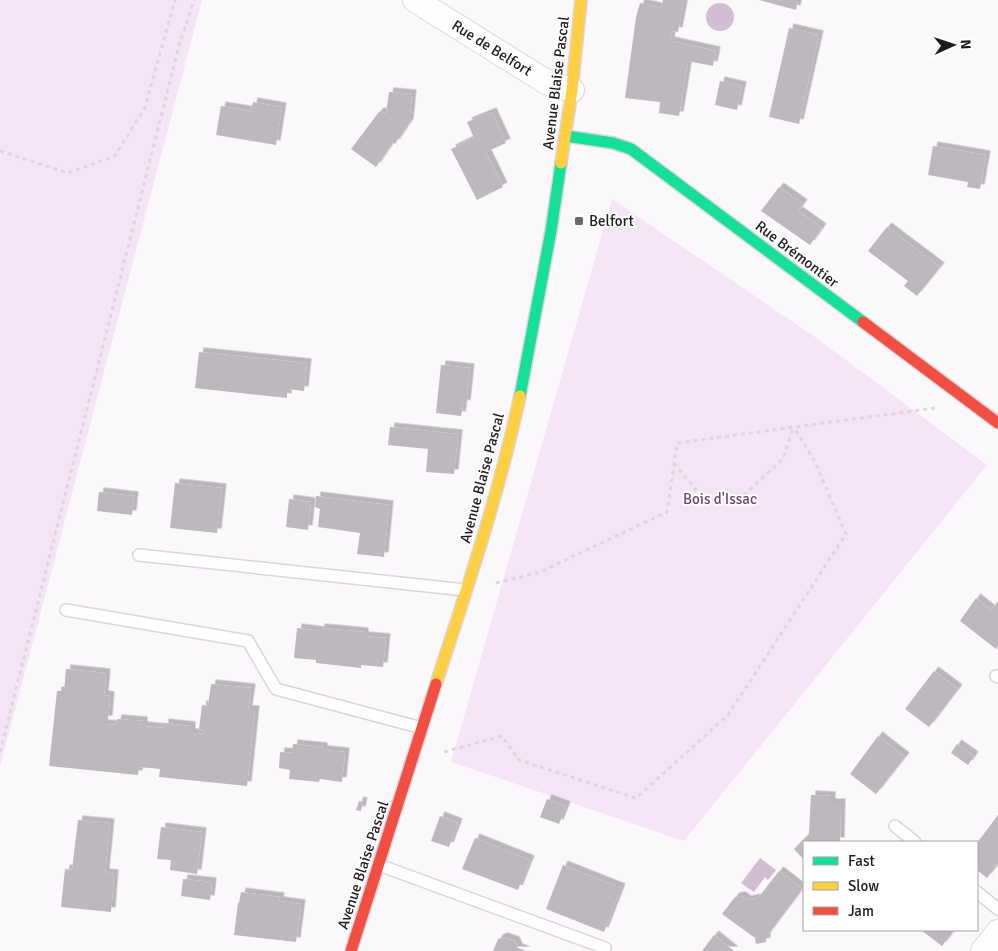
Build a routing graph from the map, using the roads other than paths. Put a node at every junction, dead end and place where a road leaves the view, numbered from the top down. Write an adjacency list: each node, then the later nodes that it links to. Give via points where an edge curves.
1 (415, 0): 3 (street, Rue de Belfort, via 548,83)
2 (581, 0): 3 (main road, Avenue Blaise Pascal)
3 (572, 90): 4 (main road, Avenue Blaise Pascal)
4 (566, 136): 5 (main road, Rue Brémontier, via 631,149); 7 (main road, Avenue Blaise Pascal, via 532,337 510,442)
5 (998, 423)
6 (139, 555): 7 (lane)
7 (466, 591): 9 (main road, Avenue Blaise Pascal)
8 (66, 610): 9 (lane, via 248,641 276,689)
9 (422, 728): 12 (main road, Avenue Blaise Pascal)
10 (895, 826): 11 (lane)
11 (914, 841)
12 (379, 865): 16 (lane); 17 (main road, Avenue Blaise Pascal)
13 (978, 893): 14 (lane)
14 (998, 909)
15 (998, 932): 18 (street)
16 (605, 948)
17 (352, 951)
18 (983, 951)

